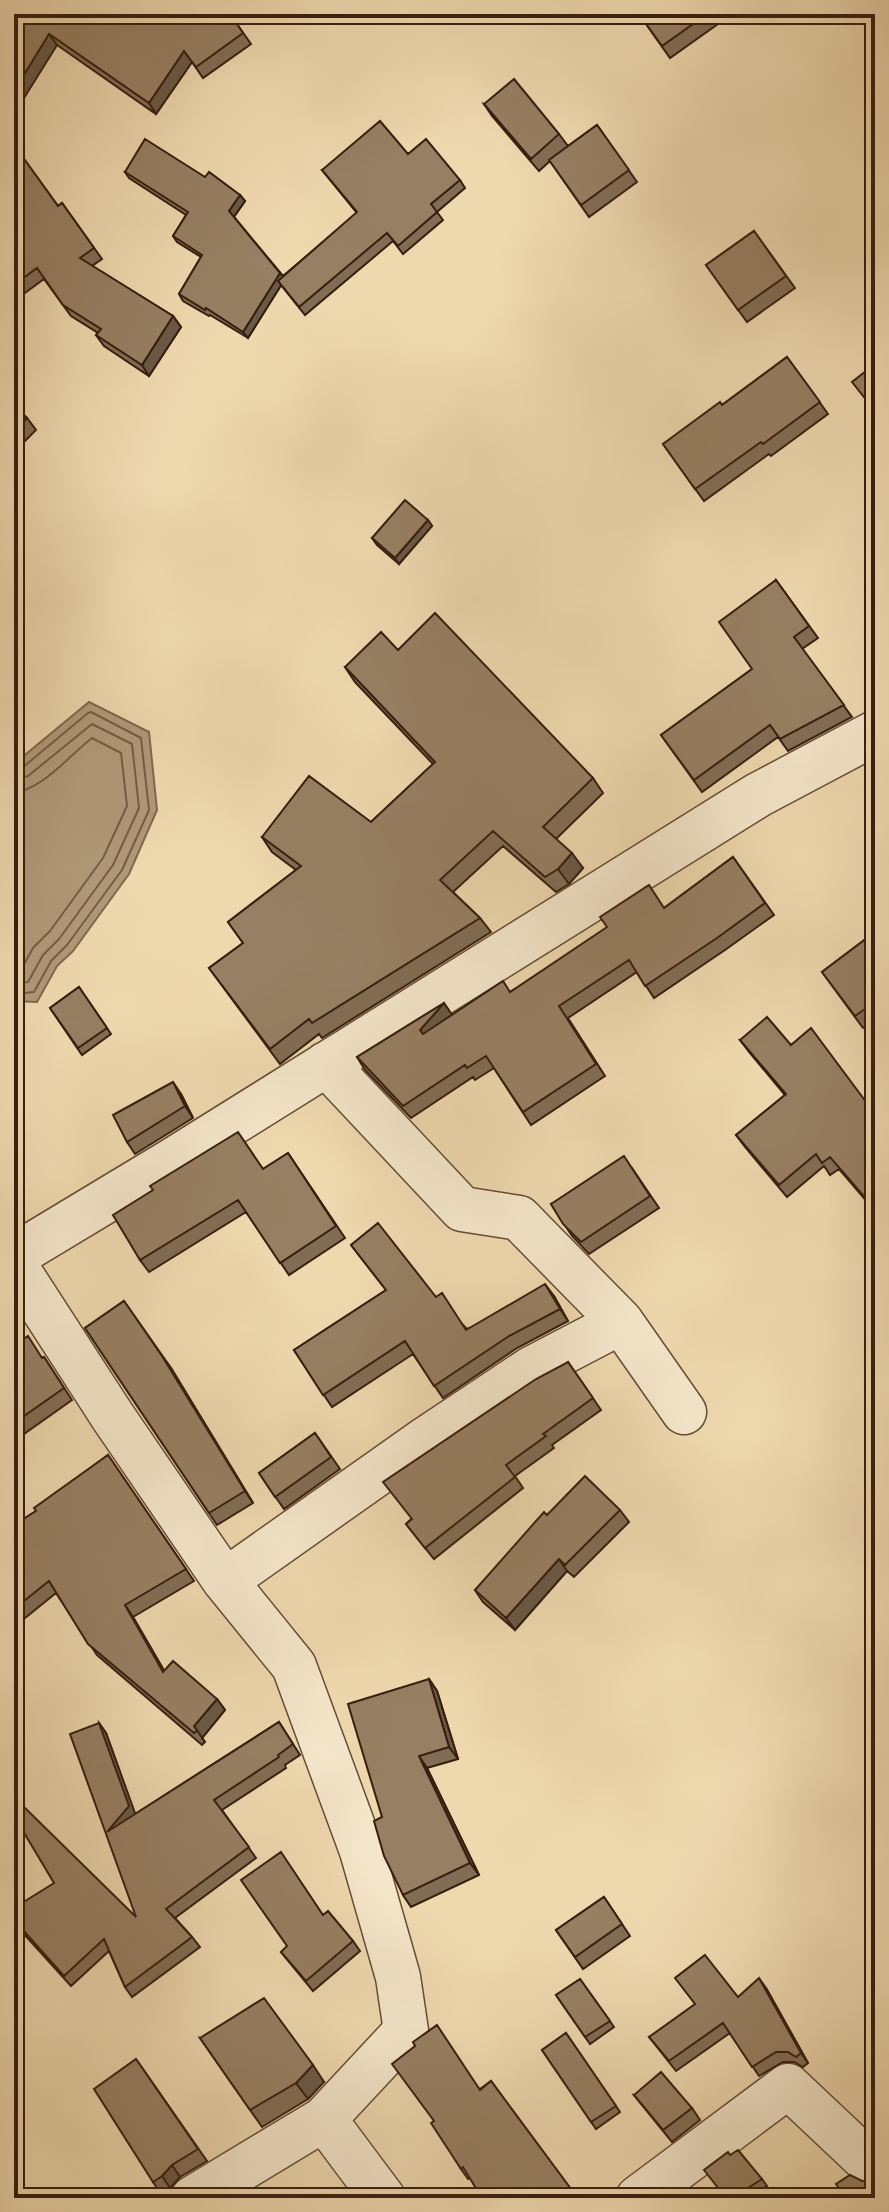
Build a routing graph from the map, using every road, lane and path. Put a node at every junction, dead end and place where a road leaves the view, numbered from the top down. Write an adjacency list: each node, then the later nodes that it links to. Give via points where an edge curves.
1 (875, 733): 2 (street, via 758,795)
2 (326, 1064): 3 (street); 5 (street, via 462,1209 519,1218)
3 (14, 1256)
4 (14, 1264): 7 (street)
5 (621, 1322): 6 (street); 7 (street, via 531,1369)
6 (684, 1412)
7 (225, 1581): 8 (street, via 294,1666 362,1851 398,1977 406,2031)
8 (324, 2119): 10 (street); 11 (street)
9 (875, 2168): 12 (street, via 788,2086)
10 (193, 2198)
11 (383, 2198)
12 (638, 2198)

